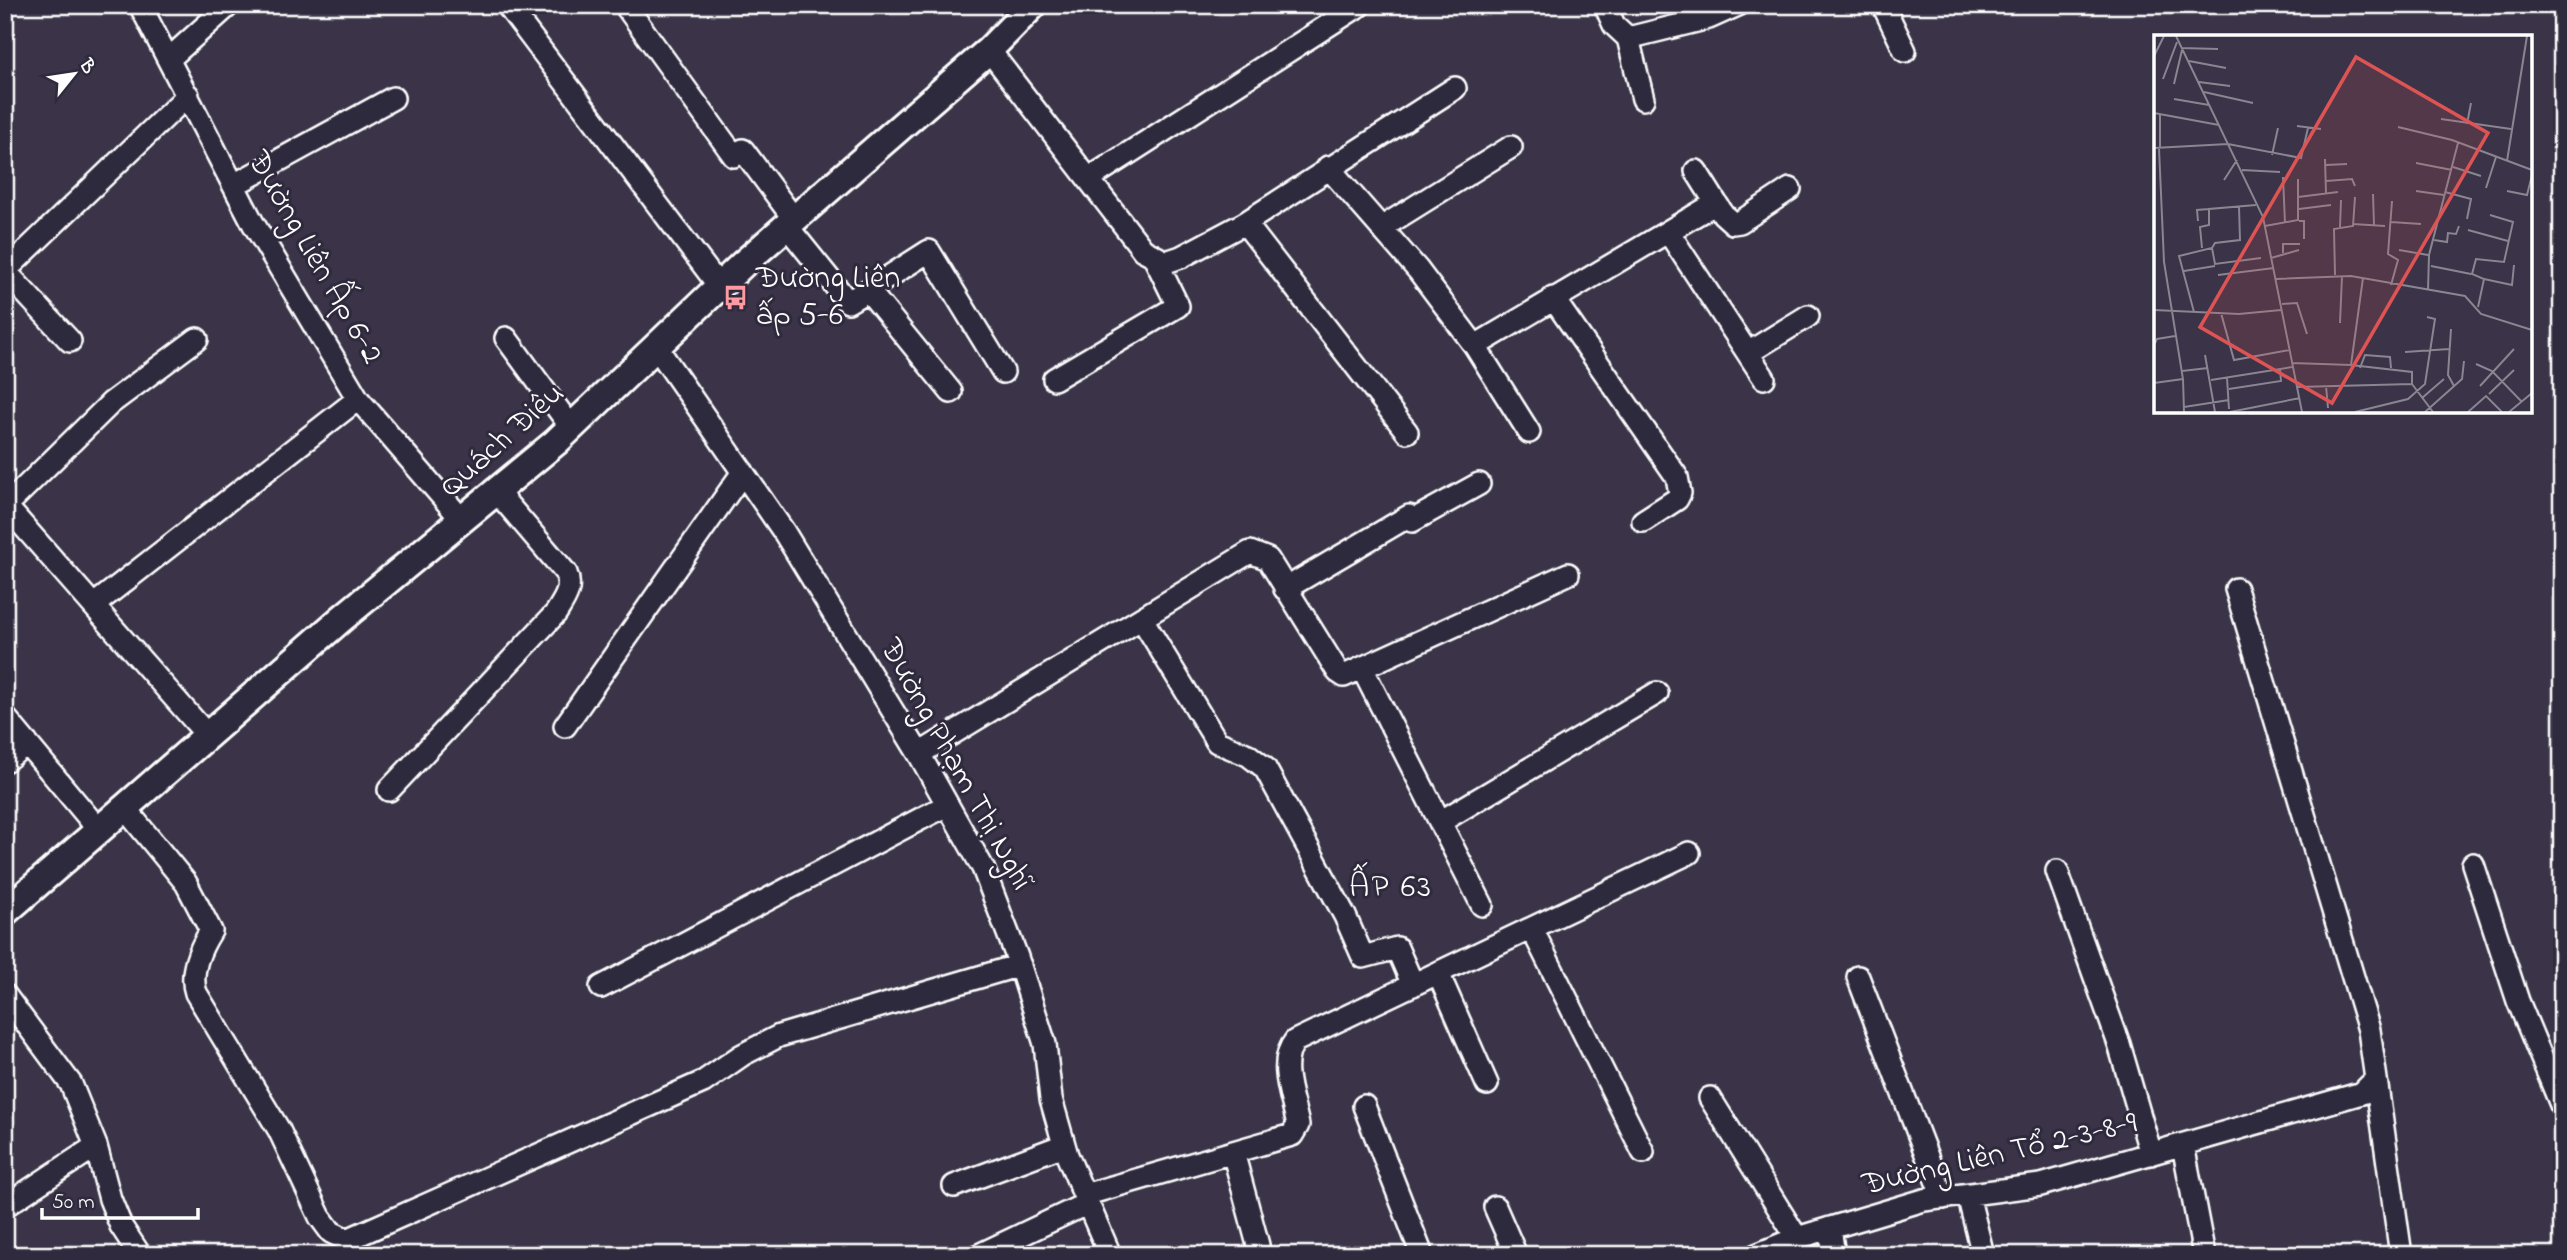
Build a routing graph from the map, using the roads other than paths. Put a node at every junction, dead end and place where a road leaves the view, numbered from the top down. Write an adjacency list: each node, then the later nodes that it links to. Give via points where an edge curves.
1 (140, 5): 13 (street, Đường Liên Ấp 6-2)
2 (229, 5): 13 (street)
3 (507, 5): 31 (street)
4 (625, 5): 25 (street, via 734,156 744,150)
5 (1033, 5): 11 (main road, Quách Điêu)
6 (1360, 5): 21 (street)
7 (1605, 5): 10 (street, via 1614,25)
8 (1738, 5): 10 (street, via 1709,18)
9 (1883, 5): 12 (street)
10 (1628, 38): 17 (street)
11 (989, 50): 21 (street); 25 (main road, Quách Điêu)
12 (1905, 51)
13 (169, 59): 15 (street, Đường Liên Ấp 6-2)
14 (1455, 88): 19 (street)
15 (188, 94): 22 (street, Đường Liên Ấp 6-2); 30 (street)
16 (393, 98): 22 (street)
17 (1643, 99)
18 (1511, 147): 27 (street)
19 (1328, 167): 26 (street); 27 (street)
20 (1696, 171): 24 (street)
21 (1090, 178): 29 (street, via 1143,250)
22 (234, 185): 45 (street, Đường Liên Ấp 6-2)
23 (1790, 189): 24 (street, via 1737,223 1728,220)
24 (1716, 203): 28 (street)
25 (790, 222): 31 (main road, Quách Điêu); 32 (street, via 848,302)
26 (1245, 223): 29 (street, via 1181,257 1166,262); 47 (street)
27 (1381, 228): 39 (street)
28 (1669, 233): 33 (street); 40 (street)
29 (1153, 255): 43 (street, via 1178,306)
30 (5, 271): 37 (street)
31 (719, 286): 38 (main road, Quách Điêu)
32 (868, 290): 41 (street, via 929,251); 44 (street)
33 (1553, 298): 39 (street); 54 (street, via 1677,477 1677,499)
34 (1808, 316): 40 (street)
35 (506, 338): 46 (street)
36 (197, 339): 52 (street, via 111,403)
37 (70, 341)
38 (655, 345): 46 (main road, Quách Điêu); 49 (street, Đường Phạm Thị Nghĩ)
39 (1475, 346): 48 (street)
40 (1748, 353): 42 (street)
41 (1003, 372)
42 (1764, 378)
43 (1054, 379)
44 (951, 392)
45 (358, 399): 53 (street, Đường Liên Ấp 6-2); 58 (street)
46 (571, 427): 51 (main road, Quách Điêu)
47 (1407, 432)
48 (1529, 432)
49 (743, 472): 63 (street); 66 (street, Đường Phạm Thị Nghĩ)
50 (1479, 484): 56 (street, via 1412,521 1409,516)
51 (497, 492): 53 (main road, Quách Điêu); 68 (street, via 566,573 568,594 556,613)
52 (6, 505): 58 (street)
53 (463, 521): 64 (main road, Quách Điêu)
54 (1643, 521)
55 (1568, 574): 60 (street)
56 (1285, 589): 59 (street, via 1268,559 1250,552); 60 (street, via 1339,674 1347,676)
57 (2236, 589): 86 (street, via 2369,1030)
58 (94, 605): 64 (street)
59 (1142, 619): 66 (street); 82 (street, via 1217,742 1265,768 1363,957 1397,948)
60 (1362, 668): 71 (street)
61 (1657, 693): 71 (street)
62 (5, 717): 65 (street)
63 (565, 726)
64 (206, 735): 70 (main road, Quách Điêu)
65 (27, 743): 67 (street); 72 (street)
66 (919, 754): 69 (street, Đường Phạm Thị Nghĩ)
67 (5, 761)
68 (389, 790)
69 (947, 805): 79 (street, Đường Phạm Thị Nghĩ, via 983,868); 83 (street)
70 (124, 807): 72 (main road, Quách Điêu); 106 (street, via 186,883 211,930 192,981 196,993 279,1130 320,1217)
71 (1440, 822): 76 (street)
72 (98, 829): 77 (main road, Quách Điêu)
73 (1689, 853): 78 (street)
74 (2473, 864): 85 (street, via 2518,1001)
75 (2057, 871): 96 (street, via 2119,1044)
76 (1482, 905)
77 (5, 912)
78 (1532, 929): 80 (street); 95 (street)
79 (1020, 965): 91 (street, Đường Phạm Thị Nghĩ, via 1045,1044 1051,1099); 106 (street, via 779,1036 703,1082)
80 (1438, 973): 82 (street); 87 (street)
81 (1858, 977): 99 (street)
82 (1413, 985): 94 (street, via 1295,1041 1287,1051 1287,1068 1298,1125 1292,1135)
83 (601, 987)
84 (5, 995): 93 (street, via 71,1084)
85 (2554, 1063): 90 (street)
86 (2375, 1080): 92 (street, Đường Liên Tổ 2-3-8-9, via 2362,1093); 116 (street)
87 (1487, 1084)
88 (1710, 1098): 104 (street)
89 (1364, 1106): 110 (street)
90 (2562, 1107)
91 (1064, 1145): 97 (street); 100 (street, Đường Phạm Thị Nghĩ)
92 (2183, 1145): 96 (street, Đường Liên Tổ 2-3-8-9); 115 (street)
93 (96, 1146): 101 (street); 107 (street, via 110,1199)
94 (1233, 1152): 100 (street); 105 (street)
95 (1643, 1152)
96 (2151, 1154): 98 (street, Đường Liên Tổ 2-3-8-9, via 2041,1185)
97 (954, 1185)
98 (1968, 1195): 99 (street, Đường Liên Tổ 2-3-8-9); 114 (street)
99 (1943, 1198): 103 (street, Đường Liên Tổ 2-3-8-9)
100 (1086, 1199): 108 (street); 109 (street, Đường Phạm Thị Nghĩ)
101 (5, 1206)
102 (1495, 1207): 111 (street)
103 (1830, 1228): 104 (street, Đường Liên Tổ 2-3-8-9); 113 (street)
104 (1797, 1238): 112 (street, Đường Liên Tổ 2-3-8-9)
105 (1258, 1245)
106 (347, 1247)
107 (140, 1255)
108 (979, 1255)
109 (1110, 1255)
110 (1422, 1255)
111 (1516, 1255)
112 (1756, 1255)
113 (1834, 1255)
114 (1983, 1255)
115 (2204, 1255)
116 (2401, 1255)

